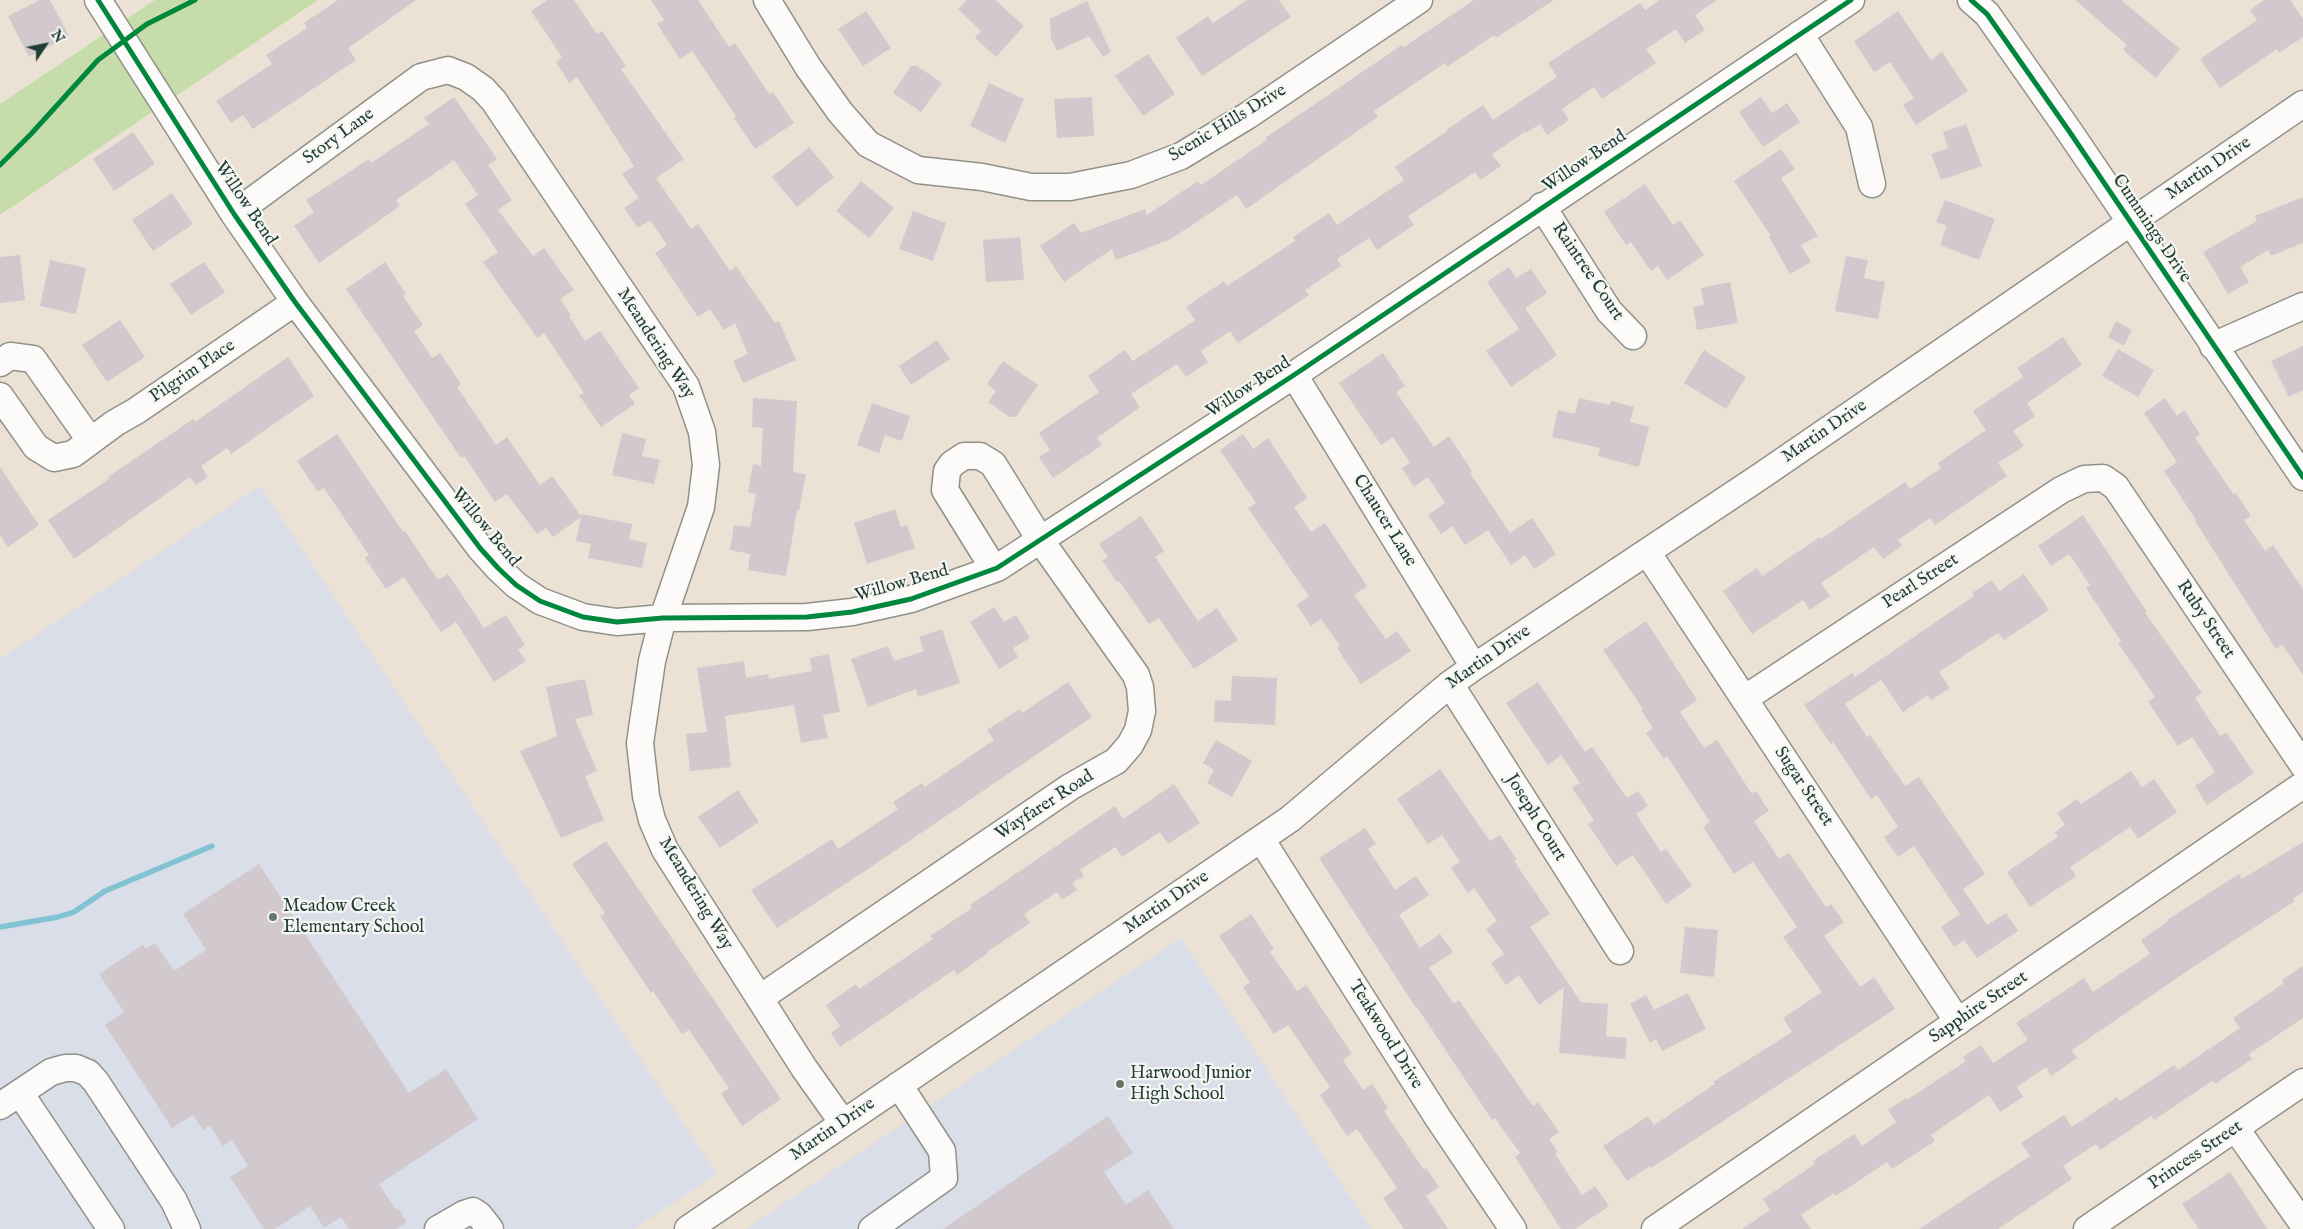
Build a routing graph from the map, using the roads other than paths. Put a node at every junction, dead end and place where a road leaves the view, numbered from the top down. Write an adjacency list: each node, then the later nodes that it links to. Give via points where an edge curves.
1 (98, 0): 11 (street, Willow Bend)
2 (767, 0): 3 (street, Scenic Hills Drive, via 808,68 868,144 918,170 982,177 1031,187 1070,187 1131,175 1181,156 1247,116)
3 (1419, 0)
4 (1851, 0): 6 (street, Willow Bend)
5 (1971, 0): 12 (street, Cummings Drive, via 1987,14)
6 (1800, 34): 9 (street, via 1859,127); 10 (street, Willow Bend)
7 (448, 70): 11 (street, Story Lane, via 421,77); 26 (street, Meandering Way, via 466,77 494,101 686,386 698,415 706,466 701,507)
8 (2303, 104): 12 (street, Martin Drive)
9 (1872, 184)
10 (1542, 206): 15 (street, Raintree Court, via 1609,311); 18 (street, Willow Bend)
11 (234, 214): 13 (street, Willow Bend)
12 (2130, 222): 16 (street, Cummings Drive); 24 (street, Martin Drive)
13 (295, 302): 20 (street, Pilgrim Place); 26 (street, Willow Bend, via 480,548 516,585 550,606 583,617 616,622)
14 (2303, 306): 16 (street)
15 (1633, 336)
16 (2213, 346): 21 (street, Cummings Drive)
17 (0, 363): 20 (street, via 10,356 32,359)
18 (1294, 375): 23 (street, Willow Bend); 27 (street, Chaucer Lane)
19 (0, 396): 20 (street, Pilgrim Place, via 36,447 54,458 72,454)
20 (90, 440)
21 (2303, 477)
22 (2103, 478): 29 (street, Pearl Street, via 2084,479 2062,490); 30 (street, Ruby Street, via 2116,487)
23 (1041, 541): 25 (street, Willow Bend); 25 (street, Wayfarer Road, via 993,464 972,455 956,460 947,472 945,490); 34 (street, Wayfarer Road, via 1136,675 1142,711 1138,730 1130,745 1116,761 1070,787)
24 (1647, 552): 27 (street, Martin Drive); 29 (street, Sugar Street)
25 (994, 569): 26 (street, Willow Bend, via 911,598 852,612 790,618)
26 (663, 618): 34 (street, Meandering Way, via 652,661 640,753 652,820 665,850)
27 (1474, 667): 28 (street, Martin Drive)
28 (1450, 684): 32 (street, Martin Drive, via 1290,819); 33 (street, Joseph Court)
29 (1744, 699): 35 (street, Sugar Street)
30 (2303, 765)
31 (2303, 785): 35 (street, Sapphire Street)
32 (1261, 839): 37 (street, Martin Drive); 48 (street, Teakwood Drive, via 1438,1118)
33 (1620, 951)
34 (760, 998): 39 (street, Meandering Way)
35 (1958, 1022): 49 (street, Sapphire Street)
36 (2303, 1082): 40 (street, Princess Street)
37 (899, 1085): 39 (street, Martin Drive); 47 (street, via 942,1151 944,1178)
38 (10, 1099): 43 (street); 44 (street, via 51,1072 76,1068 88,1074 174,1201)
39 (843, 1123): 42 (street, Martin Drive)
40 (2236, 1129): 41 (street); 50 (street, Princess Street)
41 (2303, 1224)
42 (698, 1226)
43 (111, 1229)
44 (187, 1229)
45 (438, 1229): 46 (street, via 473,1212)
46 (490, 1229)
47 (872, 1229)
48 (1513, 1229)
49 (1655, 1229)
50 (2088, 1229)

